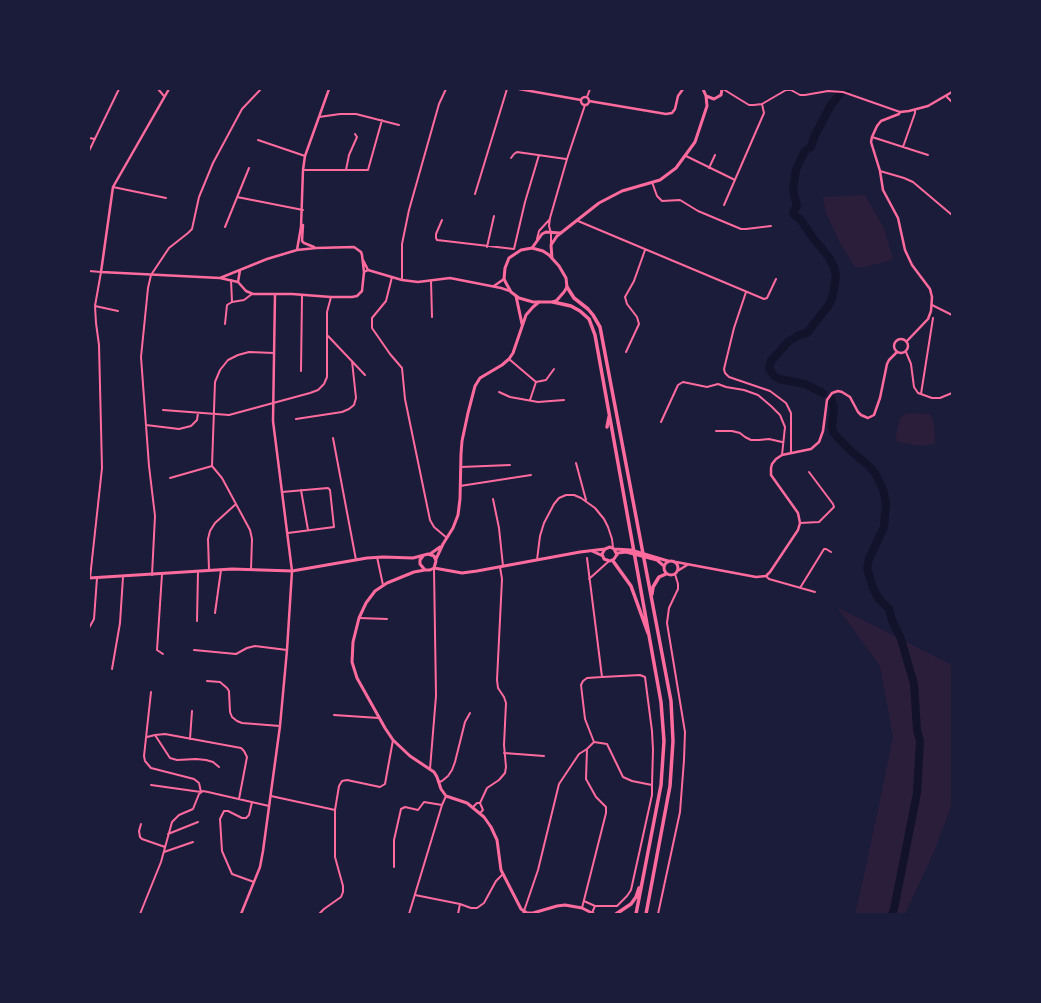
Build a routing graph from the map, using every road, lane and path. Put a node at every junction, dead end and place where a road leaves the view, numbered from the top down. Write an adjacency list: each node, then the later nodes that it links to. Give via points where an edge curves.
1 (118, 89): 37 (street)
2 (132, 89): 3 (street)
3 (145, 89)
4 (159, 89): 18 (street)
5 (168, 89): 18 (street)
6 (261, 89): 85 (street, via 239,114 213,163 199,197 192,229 169,248)
7 (329, 89): 31 (street)
8 (446, 89): 91 (street, via 438,104 409,210 402,244)
9 (507, 89): 56 (street)
10 (519, 89): 23 (street)
11 (590, 89): 21 (street)
12 (683, 89): 24 (street, via 678,96 675,109 672,113 666,114)
13 (703, 89): 19 (main road)
14 (723, 89): 16 (street); 17 (main road)
15 (952, 92): 20 (street)
16 (729, 93): 17 (street); 26 (street, via 749,105)
17 (721, 95): 22 (main road)
18 (164, 96): 55 (street)
19 (706, 96): 22 (main road); 28 (main road)
20 (946, 96): 25 (street); 29 (street)
21 (587, 97): 23 (street); 24 (street)
22 (714, 99): 28 (main road)
23 (581, 100): 27 (street)
24 (589, 102): 27 (street)
25 (952, 102)
26 (762, 104): 30 (street, via 786,90 800,95 833,91 853,94); 53 (street, via 764,113)
27 (584, 105): 47 (street)
28 (707, 106): 44 (main road, via 695,142)
29 (915, 110): 30 (street); 39 (street)
30 (900, 112): 35 (street, via 881,122)
31 (318, 117): 32 (street, via 348,113); 45 (street)
32 (382, 120): 33 (street); 51 (street, via 368,170)
33 (399, 125)
34 (355, 134): 51 (street, via 357,138 349,155)
35 (872, 137): 39 (street); 52 (street, via 873,151)
36 (89, 138): 37 (street)
37 (95, 139): 40 (street)
38 (258, 140): 45 (street)
39 (903, 147): 43 (street)
40 (89, 151)
41 (539, 155): 46 (street, via 517,152); 47 (street); 77 (street, via 524,202)
42 (715, 155): 49 (street)
43 (928, 155)
44 (686, 156): 49 (street); 54 (main road, via 669,174)
45 (305, 157): 50 (street)
46 (511, 158)
47 (567, 159): 63 (street)
48 (248, 168): 57 (street)
49 (708, 168): 53 (street)
50 (304, 170): 51 (street); 60 (street)
51 (346, 170)
52 (880, 171): 61 (street, via 913,182); 106 (street, via 883,190 898,218 905,250 912,265 930,289)
53 (735, 180): 59 (street)
54 (652, 182): 65 (main road, via 610,196); 67 (street, via 657,196 662,201 680,200 698,211 740,228)
55 (113, 187): 58 (street); 83 (street)
56 (475, 194)
57 (237, 197): 60 (street); 66 (street)
58 (166, 198)
59 (724, 205)
60 (302, 210): 73 (street, via 302,241); 75 (street)
61 (952, 215)
62 (494, 216): 72 (street)
63 (550, 218): 68 (street); 70 (street, via 539,231)
64 (442, 220): 72 (street, via 436,240)
65 (577, 220): 69 (main road); 76 (street)
66 (225, 226)
67 (771, 226)
68 (551, 233): 69 (main road); 70 (main road, via 546,232); 71 (street)
69 (560, 233): 71 (main road)
70 (537, 239): 74 (main road)
71 (552, 245): 78 (main road)
72 (486, 247): 77 (street)
73 (316, 248): 75 (street); 79 (street, via 354,247 361,252)
74 (532, 248): 77 (main road); 78 (main road, via 543,251)
75 (298, 250): 80 (street)
76 (645, 250): 97 (street); 116 (street, via 626,297 627,304 639,324)
77 (515, 251): 88 (main road, via 506,264)
78 (552, 258): 95 (main road, via 564,274)
79 (363, 260): 81 (street); 84 (street)
80 (240, 270): 87 (street); 93 (street)
81 (368, 270): 84 (street); 86 (street)
82 (89, 271): 83 (street)
83 (101, 272): 85 (street); 107 (street)
84 (364, 272): 102 (street, via 360,294)
85 (151, 275): 87 (street); 138 (street, via 142,357)
86 (392, 277): 91 (street); 163 (street, via 386,301 372,318 372,328 402,368 405,399 430,520)
87 (220, 278): 90 (street)
88 (504, 278): 94 (street); 96 (main road)
89 (776, 279): 97 (street, via 766,299)
90 (231, 280): 93 (street); 103 (street)
91 (402, 280): 92 (street)
92 (430, 281): 94 (street, via 450,278); 110 (street)
93 (238, 282): 98 (street, via 246,291)
94 (494, 287): 96 (street)
95 (567, 287): 105 (main road, via 561,297); 215 (highway, via 574,298 593,315 600,327)
96 (511, 292): 101 (main road)
97 (746, 292): 143 (street, via 734,328 725,373 735,380 770,391 786,403 791,413)
98 (253, 294): 99 (street); 103 (street, via 244,300)
99 (275, 294): 100 (street); 119 (street)
100 (302, 294): 102 (street); 123 (street)
101 (516, 296): 104 (main road, via 527,301); 113 (main road)
102 (331, 297): 114 (street, via 327,312)
103 (232, 302): 112 (street, via 227,305)
104 (539, 302): 105 (main road); 113 (main road, via 529,310)
105 (553, 302): 135 (highway, via 580,311 592,324)
106 (932, 305): 109 (street); 115 (street, via 924,325)
107 (95, 306): 108 (street); 204 (street, via 99,345 102,468)
108 (118, 311)
109 (952, 315)
110 (432, 317)
111 (933, 318): 128 (street)
112 (225, 324)
113 (522, 324): 120 (main road)
114 (328, 335): 121 (street); 131 (street, via 328,368 324,384 310,394)
115 (907, 342): 117 (street, via 902,339 896,342); 118 (street, via 909,346)
116 (626, 352)
117 (896, 352): 118 (street); 143 (street, via 888,360 874,415 868,418 861,415 850,397 842,392 835,392 829,395 827,400 819,442 811,449)
118 (906, 352): 128 (street, via 911,364 914,388)
119 (274, 353): 131 (street); 134 (street, via 249,352 238,354 228,360 215,382)
120 (509, 359): 125 (street); 148 (main road, via 477,381 462,441)
121 (352, 361): 124 (street); 136 (street, via 356,398 354,405 342,412)
122 (554, 369): 125 (street, via 546,380)
123 (300, 371)
124 (365, 375)
125 (536, 382): 129 (street)
126 (499, 392): 129 (street, via 510,397)
127 (952, 393): 128 (street, via 940,398)
128 (921, 394)
129 (530, 400): 130 (street)
130 (564, 400)
131 (272, 403): 134 (street, via 229,415); 156 (street)
132 (163, 410): 133 (street)
133 (198, 413): 134 (street); 138 (street, via 197,420 192,426 179,429)
134 (214, 414): 147 (street)
135 (610, 416): 139 (highway); 153 (highway)
136 (296, 419)
137 (661, 422): 142 (street, via 680,383 707,386 718,384 726,388 744,390 771,406 780,415 785,427)
138 (146, 426): 201 (street, via 155,516)
139 (607, 427)
140 (716, 431): 142 (street, via 736,431 751,440 770,439)
141 (333, 438): 177 (street)
142 (782, 442): 144 (street)
143 (791, 452): 144 (street)
144 (782, 455): 160 (street, via 772,464 771,475 798,513)
145 (576, 463): 158 (street)
146 (510, 465): 148 (street)
147 (212, 466): 152 (street); 159 (street, via 222,478)
148 (460, 467): 154 (main road)
149 (616, 472): 153 (highway)
150 (809, 472): 160 (street, via 834,507 818,522)
151 (531, 475): 154 (street)
152 (170, 478)
153 (621, 478): 216 (highway)
154 (460, 486): 163 (main road, via 458,515)
155 (301, 490): 156 (street); 161 (street); 161 (street, via 330,490 334,527)
156 (282, 492): 162 (street)
157 (493, 499): 187 (street, via 499,528)
158 (586, 500): 164 (street, via 604,519); 179 (street, via 566,495 554,504 540,536)
159 (236, 504): 189 (street, via 210,531); 191 (street, via 250,530)
160 (800, 523): 202 (street, via 798,530)
161 (308, 531): 162 (street)
162 (288, 533): 195 (street)
163 (447, 538): 165 (main road)
164 (612, 541): 166 (street); 167 (street)
165 (443, 544): 170 (main road); 178 (main road)
166 (606, 548): 167 (main road); 168 (main road); 174 (main road)
167 (614, 549): 172 (main road); 181 (main road, via 631,550)
168 (590, 551): 174 (main road); 179 (main road)
169 (831, 552): 208 (street, via 824,549)
170 (430, 554): 171 (main road); 178 (main road)
171 (424, 555): 175 (main road); 183 (main road)
172 (616, 555): 180 (main road); 186 (main road, via 623,552 631,553 657,560)
173 (377, 557): 175 (main road); 177 (main road); 207 (street)
174 (603, 557): 180 (main road); 185 (street)
175 (413, 558): 183 (main road)
176 (587, 558): 206 (street)
177 (356, 560): 195 (main road)
178 (436, 560): 188 (main road); 196 (main road, via 440,566)
179 (537, 560): 187 (main road)
180 (611, 561): 185 (street); 216 (highway, via 631,586)
181 (668, 561): 182 (main road); 186 (main road)
182 (676, 562): 184 (street); 193 (main road)
183 (420, 563): 192 (main road); 197 (main road)
184 (688, 564): 193 (street); 202 (street, via 756,577)
185 (602, 566): 206 (street)
186 (664, 566): 199 (main road)
187 (501, 567): 196 (main road, via 469,572); 235 (street, via 497,680 506,703)
188 (434, 568): 192 (main road); 196 (main road); 238 (street, via 436,696)
189 (209, 570): 190 (main road); 194 (main road)
190 (221, 570): 191 (main road); 210 (street)
191 (251, 570): 195 (main road)
192 (425, 570): 197 (main road)
193 (678, 570): 200 (main road)
194 (198, 571): 198 (main road); 213 (street)
195 (292, 571): 218 (street)
196 (450, 571)
197 (414, 572): 207 (main road)
198 (162, 574): 201 (main road); 219 (street, via 157,650)
199 (666, 574): 200 (main road); 215 (highway, via 656,582 652,595)
200 (675, 574): 278 (street, via 678,589 669,608 667,623 685,732 684,760 680,812)
201 (152, 575): 203 (main road)
202 (766, 576): 208 (street)
203 (123, 577): 205 (main road); 220 (street, via 120,623)
204 (89, 578): 205 (main road)
205 (97, 578): 214 (street, via 94,619)
206 (590, 579): 221 (street)
207 (382, 585): 211 (main road, via 370,597)
208 (800, 588): 209 (street)
209 (815, 592)
210 (215, 613)
211 (359, 618): 212 (street); 227 (main road, via 353,642 352,666)
212 (387, 619)
213 (197, 621)
214 (89, 628)
215 (660, 641): 277 (highway, via 671,701 673,755 670,786)
216 (651, 642): 246 (highway, via 662,702 663,755)
217 (194, 650): 218 (street, via 236,654 255,646)
218 (287, 650): 228 (street)
219 (162, 654)
220 (112, 669)
221 (602, 677): 233 (street, via 585,679 580,685 585,719); 241 (street, via 645,677 652,730)
222 (207, 681): 228 (street, via 220,682 227,688 230,712 237,721)
223 (151, 692): 230 (street)
224 (192, 711): 231 (street)
225 (470, 713): 239 (street, via 465,722 456,762 448,776)
226 (334, 715): 227 (street)
227 (379, 718): 232 (main road)
228 (280, 726): 243 (street)
229 (155, 735): 230 (street); 231 (street, via 165,734); 237 (street, via 170,758 206,760)
230 (146, 737): 242 (street, via 144,756 148,765 151,768 194,778 199,783)
231 (190, 739): 245 (street, via 244,751 247,757)
232 (393, 740): 238 (main road, via 410,756); 252 (street, via 385,784 380,787 342,781)
233 (594, 742): 234 (street); 241 (street, via 604,742 609,746 623,777)
234 (587, 749): 264 (street, via 586,780 596,797 606,807 606,813); 268 (street, via 579,754 559,784 538,870)
235 (504, 753): 236 (street); 248 (street, via 504,773 487,788)
236 (544, 756)
237 (219, 767)
238 (430, 769): 239 (main road)
239 (439, 782): 244 (main road)
240 (151, 785): 242 (street)
241 (652, 785): 266 (street, via 631,890 617,906)
242 (201, 792): 245 (street); 256 (street, via 194,809 175,818)
243 (270, 796): 250 (street); 252 (street)
244 (446, 796): 249 (street); 251 (main road)
245 (238, 799): 247 (street)
246 (658, 799): 275 (highway, via 639,889 631,904); 276 (highway)
247 (252, 802): 250 (street); 262 (street, via 246,818 224,811 220,826 222,851 232,874)
248 (480, 803): 251 (street); 253 (street)
249 (442, 805): 260 (street, via 424,802 418,810 405,807 401,809 394,840); 263 (street)
250 (269, 806): 262 (street, via 260,867)
251 (473, 807): 253 (main road)
252 (335, 810): 271 (street, via 335,856 343,892 341,897)
253 (480, 814): 261 (main road, via 495,833)
254 (198, 822): 256 (street)
255 (141, 824): 258 (street, via 140,837)
256 (168, 834): 258 (street)
257 (193, 842): 259 (street)
258 (165, 848): 259 (street)
259 (164, 852): 269 (street)
260 (394, 868)
261 (502, 875): 265 (street, via 479,907 471,908); 268 (main road)
262 (254, 882): 270 (street)
263 (415, 894): 265 (street); 272 (street)
264 (584, 901): 266 (street); 267 (street)
265 (460, 904): 273 (street)
266 (596, 906): 274 (street)
267 (582, 908): 268 (main road, via 565,905); 274 (main road)
268 (524, 913)
269 (140, 914)
270 (241, 914)
271 (319, 914)
272 (409, 914)
273 (458, 914)
274 (593, 914)
275 (616, 914)
276 (636, 914)
277 (646, 914)
278 (658, 914)

